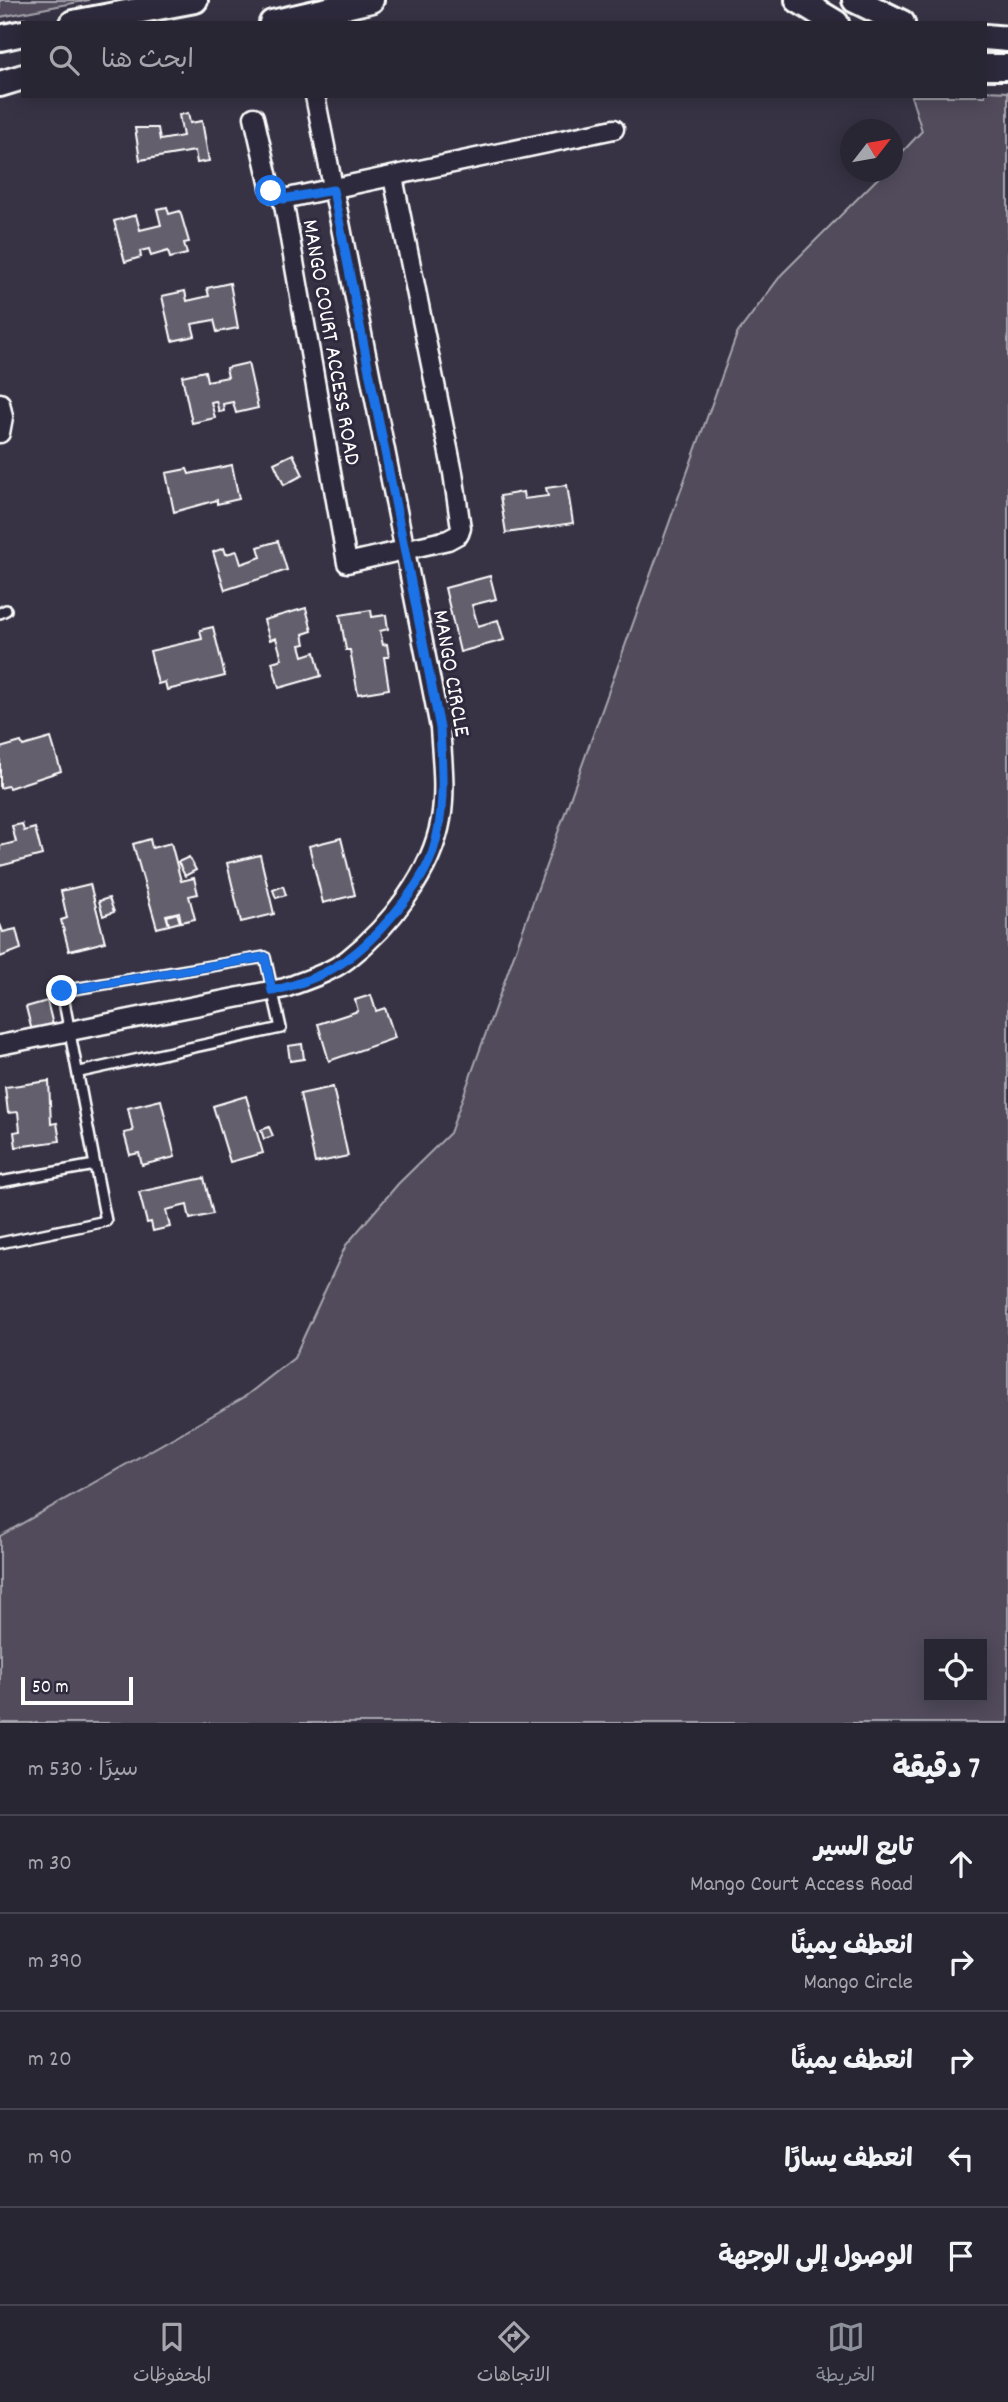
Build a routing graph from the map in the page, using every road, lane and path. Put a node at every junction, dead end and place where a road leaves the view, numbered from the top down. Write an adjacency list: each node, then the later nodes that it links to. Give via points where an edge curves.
1 (195, 0): 6 (main road)
2 (371, 0): 5 (main road)
3 (798, 0): 8 (main road)
4 (855, 0): 9 (main road)
5 (298, 13): 7 (main road)
6 (84, 21)
7 (277, 21)
8 (833, 21)
9 (898, 21)
10 (21, 33): 12 (main road)
11 (987, 37): 13 (main road)
12 (0, 38)
13 (1008, 38)
14 (987, 67): 15 (main road)
15 (1008, 67)
16 (21, 78): 17 (main road)
17 (0, 83)
18 (315, 98): 22 (street, MANGO CIRCLE)
19 (254, 117): 23 (street, via 271,191)
20 (614, 128): 21 (street, MANGO COURT ACCESS ROAD)
21 (393, 177): 22 (street, MANGO COURT ACCESS ROAD); 26 (street, via 461,528 448,540)
22 (333, 190): 23 (street, MANGO COURT ACCESS ROAD); 26 (street, MANGO CIRCLE)
23 (283, 199): 26 (street, MANGO COURT ACCESS ROAD, via 347,563)
24 (0, 403): 25 (street)
25 (0, 433)
26 (405, 551): 27 (street, MANGO CIRCLE, via 440,728 442,817 433,854 411,892 348,959)
27 (272, 991): 28 (street, MANGO CIRCLE); 28 (lane, via 265,957 62,991); 30 (lane, via 281,1028)
28 (70, 1031): 29 (street, MANGO CIRCLE); 30 (lane)
29 (0, 1045)
30 (79, 1072): 31 (lane)
31 (95, 1165): 32 (lane); 33 (lane, via 106,1221)
32 (0, 1182)
33 (0, 1243)

